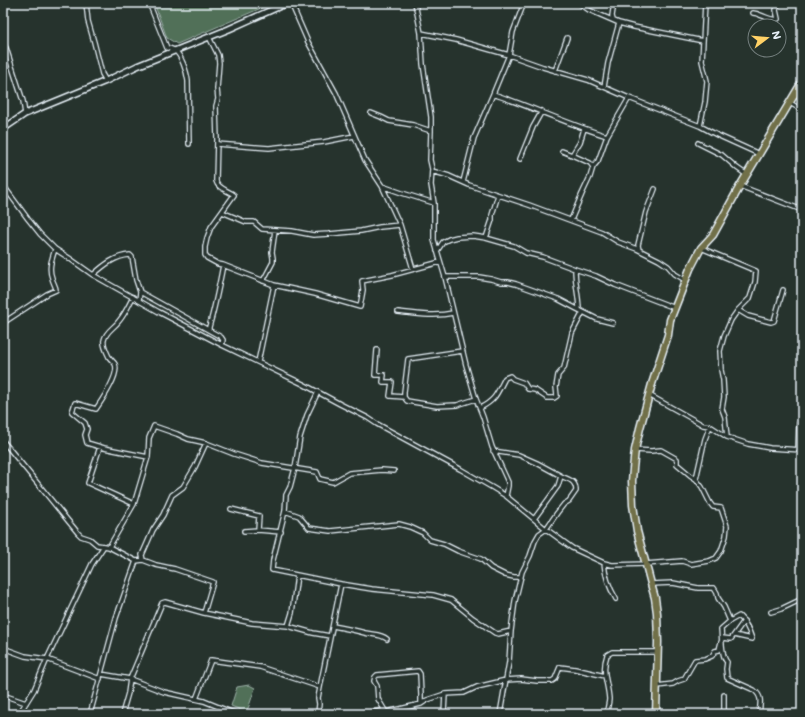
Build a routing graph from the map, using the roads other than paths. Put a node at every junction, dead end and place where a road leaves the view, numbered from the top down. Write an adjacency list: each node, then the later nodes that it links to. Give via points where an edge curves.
1 (86, 3): 22 (street, via 88,21)
2 (150, 3): 19 (street, via 167,48)
3 (287, 3): 15 (main road)
4 (292, 3): 36 (street)
5 (415, 3): 14 (street)
6 (524, 3): 20 (street, via 513,32)
7 (579, 3): 12 (street)
8 (614, 3): 12 (street)
9 (705, 3): 17 (street)
10 (779, 3): 11 (street, via 776,20)
11 (753, 13)
12 (613, 20): 13 (street)
13 (619, 24): 17 (street); 24 (street)
14 (421, 33): 20 (street); 35 (street)
15 (209, 37): 19 (main road); 40 (street, via 219,63)
16 (567, 38): 21 (street)
17 (702, 41): 32 (street, via 702,61 707,82)
18 (3, 43): 30 (street)
19 (175, 50): 22 (main road); 39 (street, via 187,75)
20 (509, 55): 21 (street); 25 (street)
21 (555, 71): 24 (street)
22 (106, 81): 30 (main road)
23 (802, 82): 27 (highway)
24 (604, 87): 26 (street)
25 (493, 94): 29 (street); 48 (street, via 474,138)
26 (628, 98): 32 (street); 37 (street)
27 (790, 103): 28 (street); 43 (highway)
28 (802, 110)
29 (542, 111): 34 (street); 44 (street)
30 (25, 114): 33 (main road)
31 (371, 114): 35 (street)
32 (700, 126): 43 (street)
33 (3, 129)
34 (584, 129): 37 (street); 42 (street, via 580,142)
35 (431, 131): 46 (street)
36 (354, 136): 40 (street, via 269,148); 50 (street, via 365,160)
37 (607, 136): 45 (street)
38 (698, 143): 47 (street, via 722,154)
39 (189, 144)
40 (217, 144): 56 (street, via 217,184 234,195)
41 (562, 151): 42 (street)
42 (572, 154): 45 (street)
43 (759, 154): 47 (highway)
44 (520, 159)
45 (594, 167): 57 (street)
46 (432, 171): 48 (street); 54 (street)
47 (747, 175): 51 (highway)
48 (464, 182): 53 (street)
49 (3, 185): 62 (street, via 40,234)
50 (382, 186): 54 (street); 58 (street)
51 (740, 186): 55 (street); 61 (highway, via 713,235)
52 (655, 189): 63 (street, via 646,212 638,244)
53 (498, 195): 57 (street); 60 (street)
54 (434, 203): 64 (street, via 434,240)
55 (802, 210)
56 (222, 212): 59 (street, via 246,222 254,222 262,229); 66 (street, via 211,227 205,255)
57 (571, 220): 63 (street)
58 (400, 225): 59 (street, via 319,235); 67 (street)
59 (275, 230): 72 (street, via 273,262)
60 (486, 238): 64 (street, via 453,238 443,242); 68 (street)
61 (701, 248): 71 (highway); 79 (street, via 756,272 750,298)
62 (55, 249): 69 (street); 83 (street, via 50,270 56,290)
63 (639, 250): 71 (street, via 668,266)
64 (437, 251): 65 (street)
65 (440, 262): 67 (street); 70 (street)
66 (223, 265): 72 (street); 85 (street)
67 (413, 269): 73 (street, via 362,281 360,307)
68 (575, 269): 78 (street); 80 (street)
69 (93, 275): 75 (street, via 111,261 130,254); 76 (street)
70 (445, 277): 80 (street, via 479,277 508,282 558,298); 82 (street)
71 (685, 280): 78 (highway)
72 (263, 281): 73 (street)
73 (274, 286): 89 (street)
74 (782, 290): 79 (street, via 774,321 748,316)
75 (140, 292): 77 (street); 85 (street)
76 (133, 297): 77 (street); 100 (street, via 103,342 116,370 111,385 96,409 75,403 72,412 85,423 87,443)
77 (139, 300): 86 (street)
78 (675, 308): 91 (highway)
79 (738, 310): 97 (street, via 726,330 720,351)
80 (581, 311): 84 (street); 94 (street, via 572,332 564,368 558,375 557,396 547,398 510,376 505,378 492,400)
81 (398, 312): 82 (street, via 426,315)
82 (453, 313): 88 (street)
83 (3, 323)
84 (613, 324)
85 (209, 330): 86 (street, via 221,337)
86 (222, 345): 89 (street)
87 (378, 350): 92 (street, via 375,375 384,375 383,382 392,382 390,396)
88 (462, 351): 92 (street, via 408,359); 93 (street)
89 (258, 362): 90 (street)
90 (318, 392): 105 (street, via 300,438); 109 (street)
91 (649, 395): 96 (street, via 703,425); 101 (highway)
92 (404, 397): 93 (street, via 407,401 437,406 457,405)
93 (476, 399): 94 (street)
94 (480, 408): 103 (street)
95 (802, 421): 102 (street, via 798,428)
96 (710, 426): 97 (street); 108 (street)
97 (726, 438): 102 (street, via 770,448)
98 (3, 441): 118 (street, via 78,533 97,546)
99 (206, 443): 104 (street, via 154,426 149,438); 105 (street, via 262,462); 120 (street, via 195,467 183,486 172,496 153,530 142,555)
100 (100, 447): 104 (street); 110 (street, via 88,483)
101 (635, 450): 108 (street, via 661,450 677,459 677,464); 123 (highway, via 633,505)
102 (800, 450)
103 (493, 451): 107 (street, via 518,455); 109 (street, via 508,482)
104 (148, 457): 110 (street)
105 (295, 468): 106 (street, via 317,472 320,480 333,482 349,473); 112 (street, via 286,495)
106 (394, 471)
107 (561, 476): 113 (street, via 558,486); 114 (street, via 573,482 576,491)
108 (696, 479): 123 (street, via 710,503 721,508 725,518 726,536 721,551 710,561 691,564 682,561)
109 (506, 496): 113 (street)
110 (134, 504): 119 (street)
111 (231, 509): 115 (street, via 259,516)
112 (285, 511): 117 (street); 125 (street, via 299,516 309,528 330,531 399,524 410,527 423,533 430,540 481,559 505,575)
113 (534, 519): 114 (street)
114 (546, 529): 122 (street, via 572,548); 125 (street, via 535,541)
115 (258, 530): 116 (street); 117 (street)
116 (244, 531)
117 (281, 532): 124 (street, via 272,570)
118 (104, 546): 119 (street); 143 (street, via 92,564)
119 (109, 547): 121 (street)
120 (143, 560): 121 (street); 131 (street, via 213,582)
121 (136, 561): 144 (street, via 116,618)
122 (604, 563): 123 (street); 128 (street, via 606,580)
123 (646, 564): 127 (highway)
124 (297, 574): 126 (street); 134 (street)
125 (521, 577): 136 (street)
126 (341, 584): 135 (street); 136 (street, via 432,595 451,600 498,634)
127 (651, 584): 132 (street, via 673,583 714,588); 142 (highway, via 657,613)
128 (616, 599)
129 (802, 599): 130 (street)
130 (771, 612)
131 (204, 613): 134 (street, via 252,623); 147 (street, via 163,602)
132 (730, 621): 133 (street, via 739,616); 139 (street, via 722,629)
133 (744, 621): 137 (street); 137 (street, via 752,639)
134 (288, 626): 138 (street)
135 (333, 626): 138 (street); 140 (street)
136 (511, 631): 148 (street)
137 (734, 635): 139 (street, via 731,639)
138 (330, 636): 150 (street)
139 (722, 638): 149 (street, via 719,650 705,659 695,660 684,679 673,684); 169 (street, via 727,678 757,692 760,699)
140 (387, 639)
141 (3, 648): 143 (street, via 25,656)
142 (657, 652): 145 (street, via 612,652 607,655 604,663); 149 (highway)
143 (47, 659): 146 (street); 155 (street)
144 (101, 674): 146 (street); 147 (street)
145 (605, 676): 148 (street, via 560,668 555,680 552,681); 166 (street, via 609,699 606,710)
146 (100, 679): 159 (street)
147 (130, 679): 154 (street, via 164,692); 160 (street)
148 (506, 680): 151 (street, via 464,693); 165 (street)
149 (657, 686): 167 (highway)
150 (320, 687): 154 (street, via 260,667 211,660); 162 (street)
151 (445, 694): 156 (street); 164 (street)
152 (3, 695): 155 (street)
153 (724, 695): 168 (street)
154 (196, 699): 161 (street)
155 (26, 703): 158 (street)
156 (421, 704): 157 (street); 157 (street, via 418,671 377,675 374,681 378,699)
157 (387, 713): 163 (street, via 381,711)
158 (19, 714)
159 (90, 714)
160 (122, 714)
161 (240, 714)
162 (318, 714)
163 (363, 714)
164 (444, 714)
165 (500, 714)
166 (608, 714)
167 (656, 714)
168 (722, 714)
169 (759, 714)

